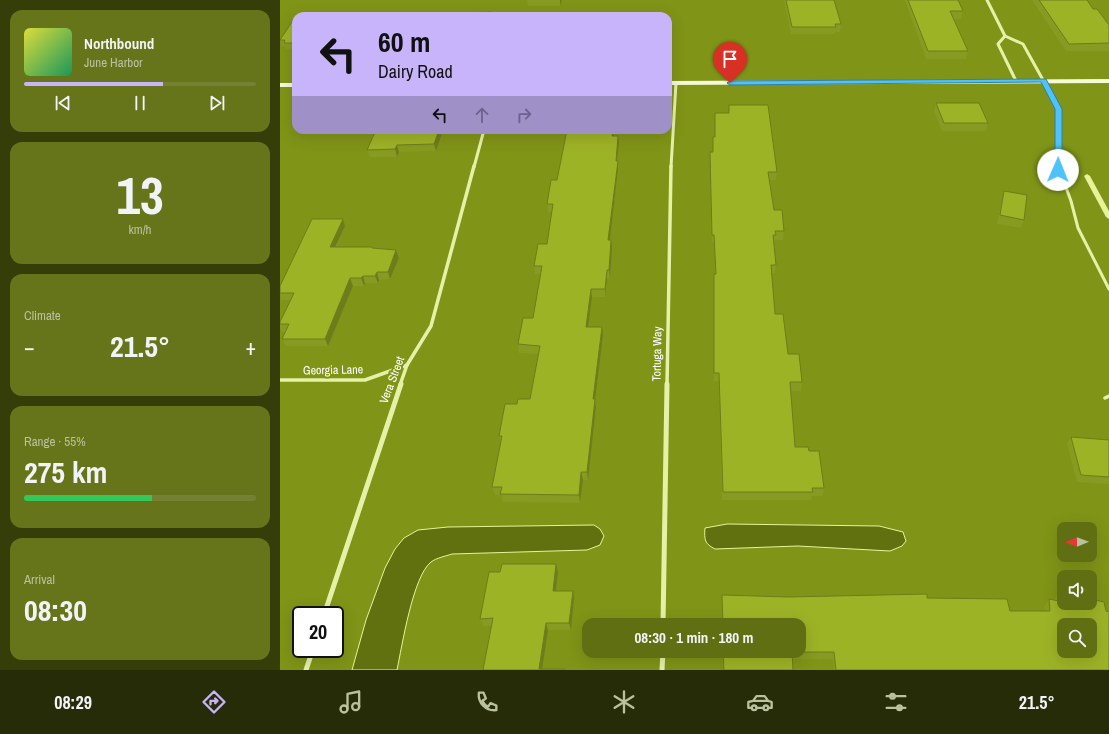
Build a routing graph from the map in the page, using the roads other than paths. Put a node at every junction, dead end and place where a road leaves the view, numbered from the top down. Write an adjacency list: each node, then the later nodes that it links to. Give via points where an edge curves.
1 (987, 0): 2 (street)
2 (1005, 36): 3 (street, via 1023,44); 4 (street, via 998,44)
3 (1044, 80): 4 (street); 5 (street); 11 (lane, via 1058,109 1058,170 1078,228)
4 (1016, 81): 7 (street)
5 (1109, 81)
6 (672, 83): 7 (street)
7 (676, 83): 17 (street, Tortuga Way, via 671,165)
8 (280, 85): 9 (street)
9 (292, 85)
10 (483, 134): 12 (street, Vera Street, via 432,326)
11 (1109, 289)
12 (407, 365): 13 (street, Georgia Lane, via 365,380); 16 (street, Vera Street)
13 (280, 380)
14 (1109, 396): 15 (lane)
15 (1105, 398)
16 (327, 606)
17 (663, 618)
18 (310, 658): 20 (street)
19 (663, 658): 21 (street)
20 (306, 670)
21 (662, 670)

